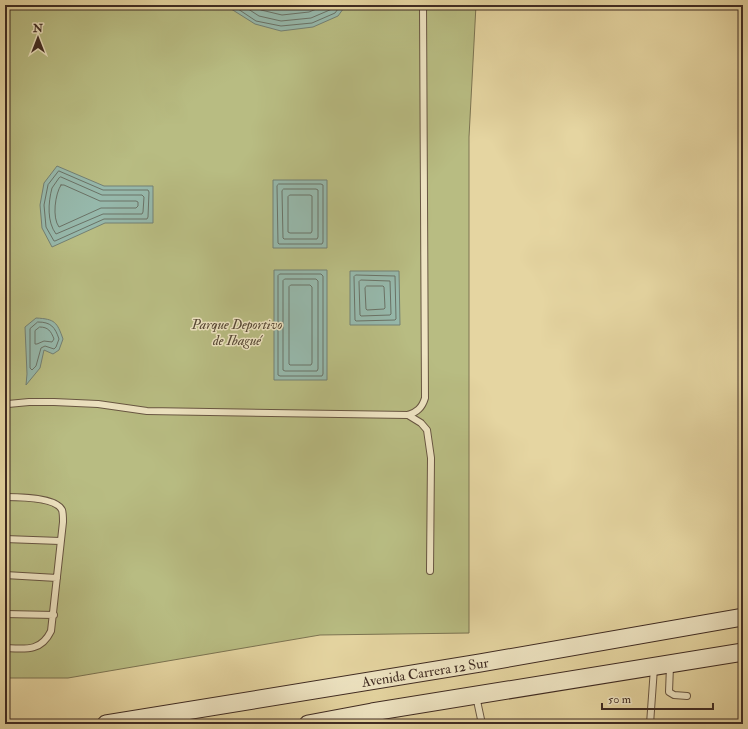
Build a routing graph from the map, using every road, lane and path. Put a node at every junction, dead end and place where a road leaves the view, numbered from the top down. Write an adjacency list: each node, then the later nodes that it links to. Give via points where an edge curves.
1 (423, 5): 3 (lane, via 425,398 419,409)
2 (5, 407): 3 (lane, via 8,404 54,402 147,410)
3 (408, 415): 7 (lane, via 421,423 426,430 431,458)
4 (5, 497): 6 (lane, via 49,500 57,504 62,510 63,522)
5 (5, 539): 6 (lane)
6 (60, 541): 9 (lane)
7 (430, 571)
8 (5, 576): 9 (lane)
9 (57, 578): 11 (lane)
10 (5, 614): 11 (lane)
11 (54, 616): 13 (lane, via 48,638 38,646 26,649)
12 (743, 617): 19 (street, Avenida Carrera 12 Sur)
13 (5, 648)
14 (743, 652): 15 (street)
15 (662, 665): 16 (street); 17 (lane, via 669,692); 22 (lane)
16 (476, 696): 18 (street, via 372,712); 21 (lane)
17 (687, 696)
18 (332, 722): 20 (street)
19 (106, 724)
20 (308, 724)
21 (482, 724)
22 (650, 724)

